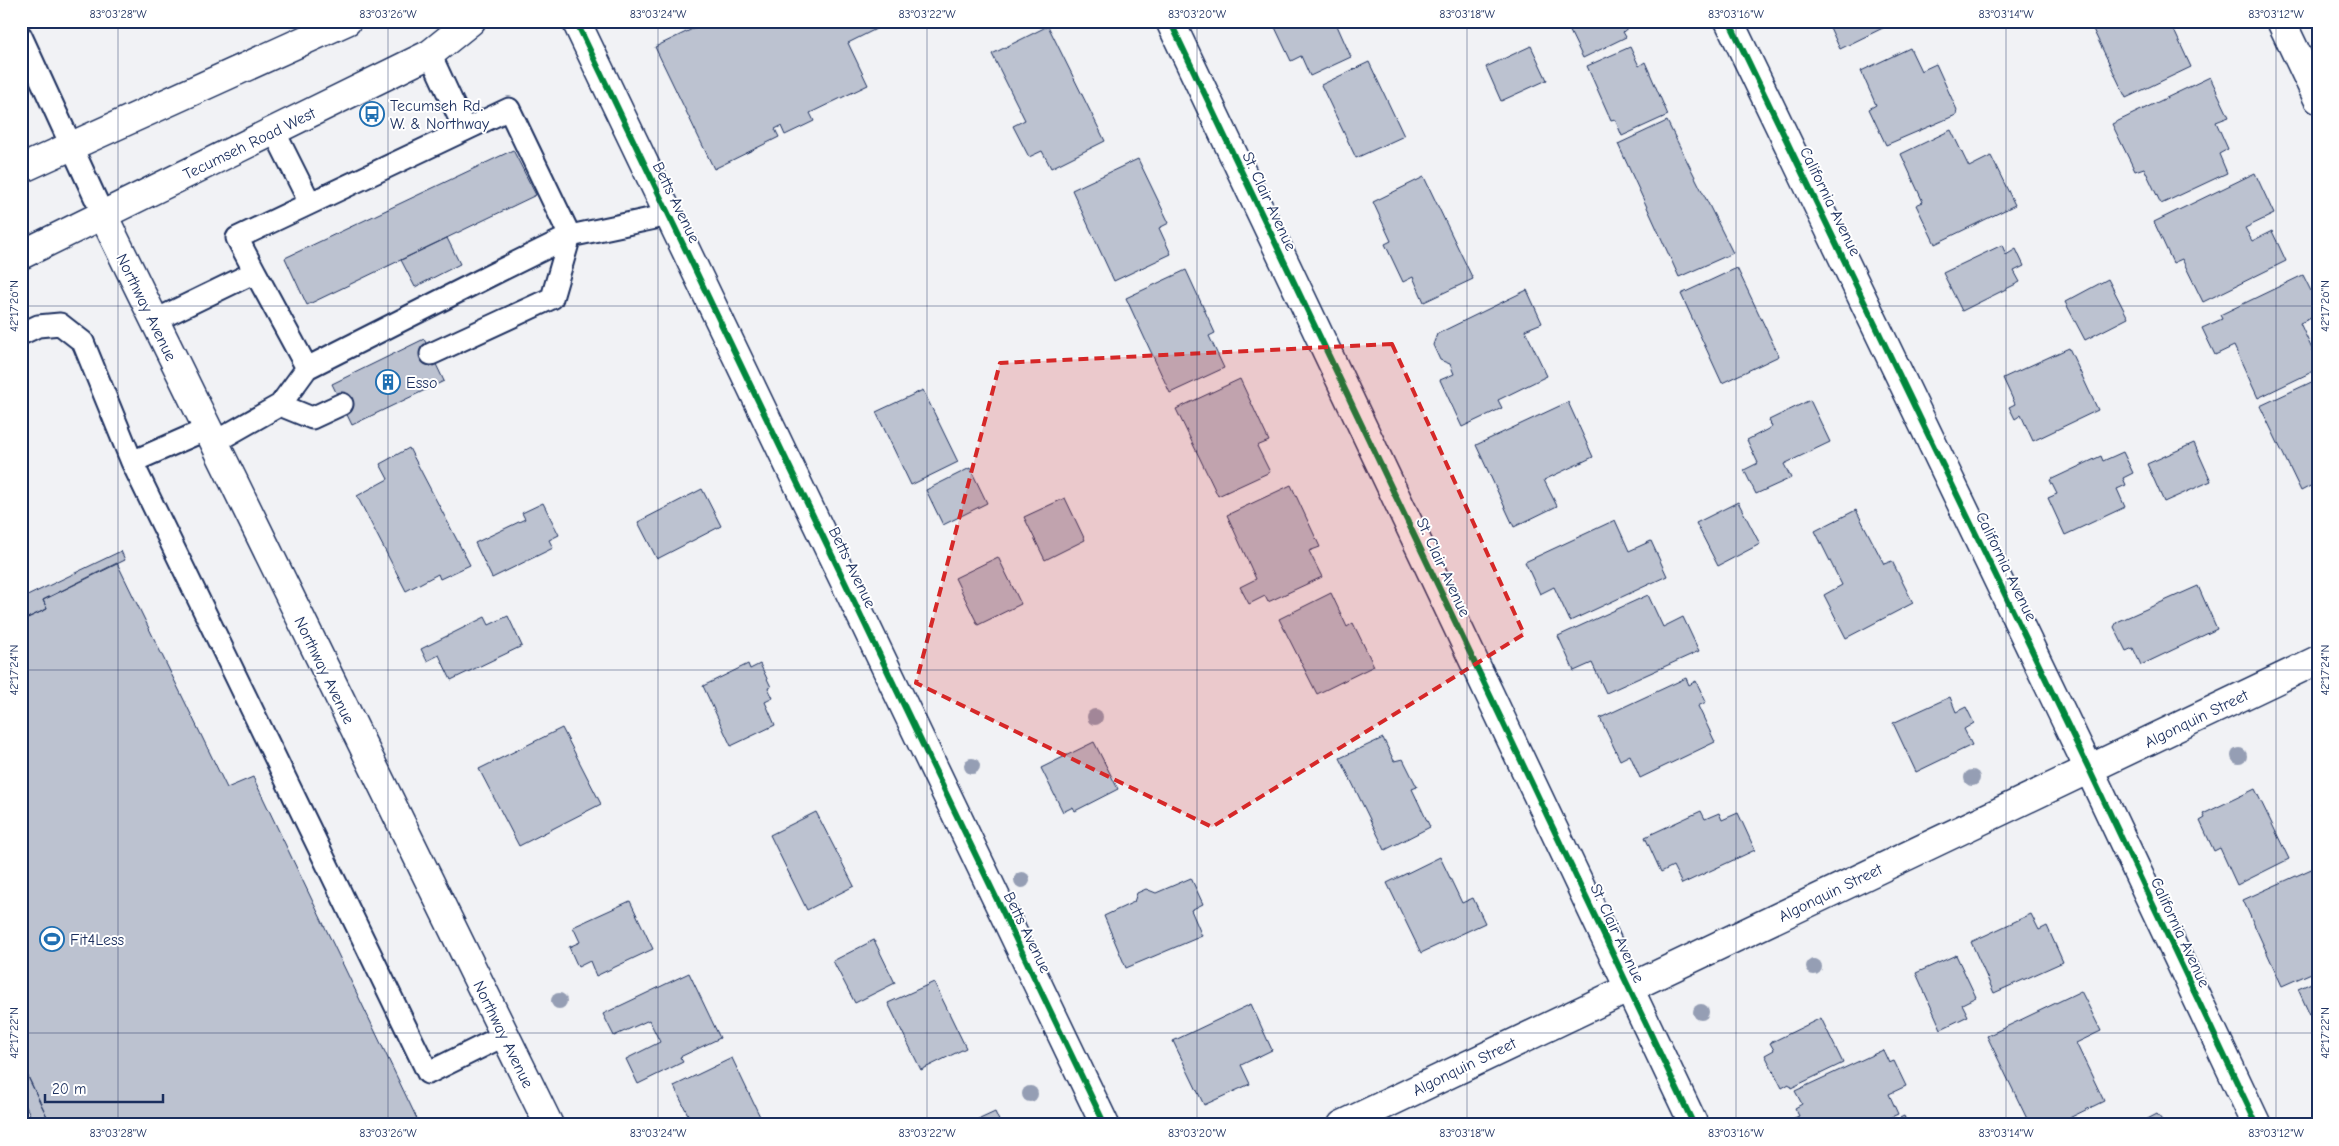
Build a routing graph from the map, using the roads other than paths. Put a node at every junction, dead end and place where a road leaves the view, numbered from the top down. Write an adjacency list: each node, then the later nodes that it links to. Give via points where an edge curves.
1 (347, 21): 12 (street)
2 (471, 21): 8 (street, Tecumseh Road West)
3 (576, 21): 16 (street, Betts Avenue)
4 (1170, 21): 30 (street, St. Clair Avenue)
5 (1729, 21): 29 (street, California Avenue)
6 (2280, 21): 9 (street)
7 (21, 36): 12 (lane)
8 (430, 54): 10 (lane); 11 (street, Tecumseh Road West)
9 (2318, 99)
10 (465, 130): 14 (lane); 17 (lane, via 509,109)
11 (274, 131): 14 (lane); 15 (street, Tecumseh Road West)
12 (72, 147): 13 (street); 15 (lane)
13 (21, 169)
14 (310, 203): 19 (lane, via 236,238)
15 (103, 215): 18 (street, Tecumseh Road West); 20 (street, Northway Avenue)
16 (669, 215): 17 (lane); 33 (street, Betts Avenue)
17 (570, 236): 22 (lane, via 552,298); 23 (lane)
18 (21, 255)
19 (255, 272): 20 (lane); 23 (lane)
20 (154, 321): 26 (street, Northway Avenue)
21 (21, 334): 27 (lane, via 38,326 60,324 83,342)
22 (431, 354)
23 (307, 368): 25 (lane)
24 (342, 404): 25 (lane, via 312,418)
25 (280, 405): 26 (lane)
26 (210, 436): 27 (lane); 31 (street, Northway Avenue)
27 (132, 462): 31 (lane, via 428,1073)
28 (2318, 660): 29 (street, Algonquin Street)
29 (2088, 769): 30 (street, Algonquin Street); 36 (street, California Avenue)
30 (1629, 988): 34 (street, Algonquin Street); 35 (street, St. Clair Avenue)
31 (505, 1035): 32 (street, Northway Avenue)
32 (549, 1125)
33 (1105, 1125)
34 (1342, 1125)
35 (1694, 1125)
36 (2256, 1125)

